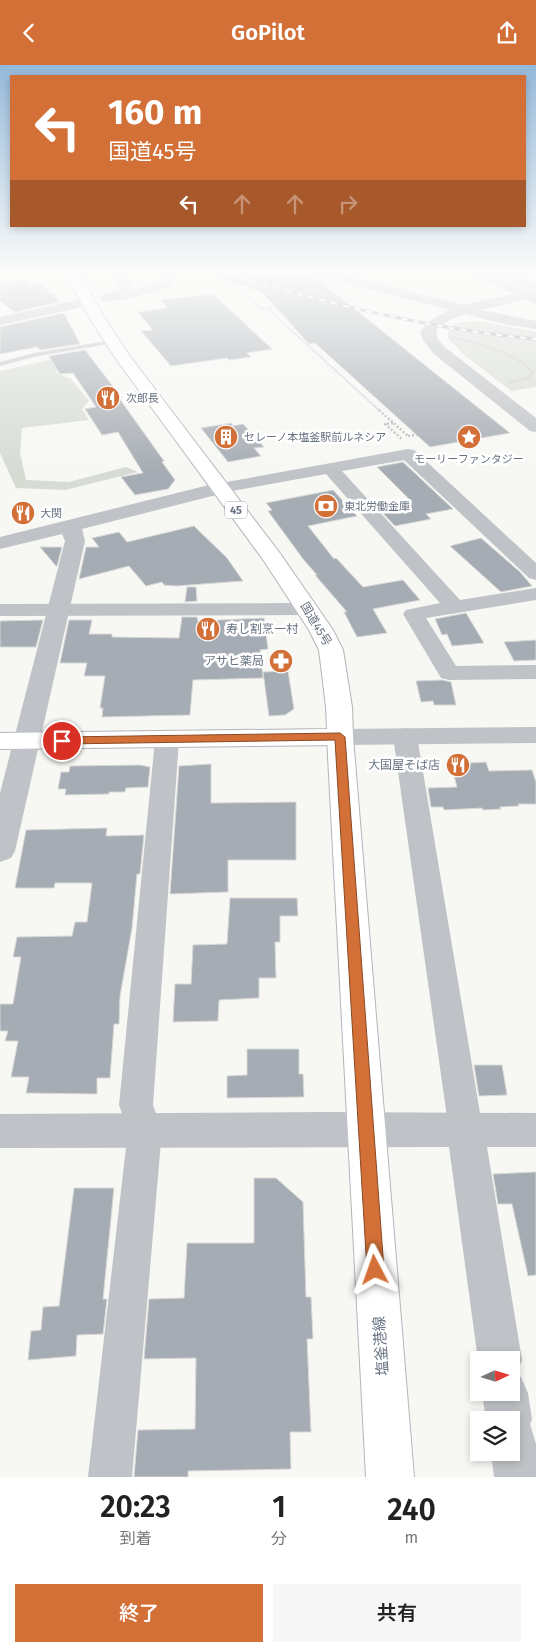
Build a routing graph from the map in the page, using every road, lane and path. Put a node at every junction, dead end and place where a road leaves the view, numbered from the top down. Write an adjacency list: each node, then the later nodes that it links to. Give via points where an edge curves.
1 (302, 340): 11 (path)
2 (431, 340): 12 (street, via 469,375)
3 (463, 340): 9 (path, via 526,364)
4 (113, 342): 5 (lane); 16 (main road, 国道45号 / 45, via 136,379)
5 (34, 355): 6 (lane, via 28,351); 7 (lane)
6 (0, 356)
7 (0, 364)
8 (536, 371): 9 (path)
9 (533, 373): 10 (path, via 528,378)
10 (505, 383)
11 (393, 423): 13 (path); 14 (path, via 386,424)
12 (536, 427)
13 (408, 436)
14 (405, 442)
15 (330, 468): 16 (street); 19 (street, via 408,454); 21 (street)
16 (221, 488): 17 (street); 22 (main road, 国道45号 / 45)
17 (70, 525): 18 (street); 24 (street, via 75,541)
18 (0, 543)
19 (536, 574)
20 (536, 594): 21 (street)
21 (455, 607): 25 (street, via 413,614 449,673)
22 (308, 609): 24 (street); 28 (main road, 国道45号 / 45, via 332,650)
23 (0, 610): 24 (street)
24 (58, 610): 30 (street)
25 (536, 672)
26 (536, 735): 27 (street)
27 (405, 736): 28 (street); 36 (street)
28 (340, 737): 29 (main road); 33 (main road, 塩釜港線)
29 (167, 740): 30 (main road); 32 (street, via 136,1105)
30 (13, 741): 31 (street)
31 (0, 851)
32 (144, 1130): 33 (street); 35 (street); 39 (street)
33 (365, 1130): 36 (street); 40 (main road, 塩釜港線)
34 (536, 1130): 36 (street)
35 (0, 1131)
36 (466, 1131): 37 (street)
37 (499, 1351)
38 (515, 1461): 41 (street)
39 (110, 1477)
40 (390, 1477)
41 (518, 1477)

